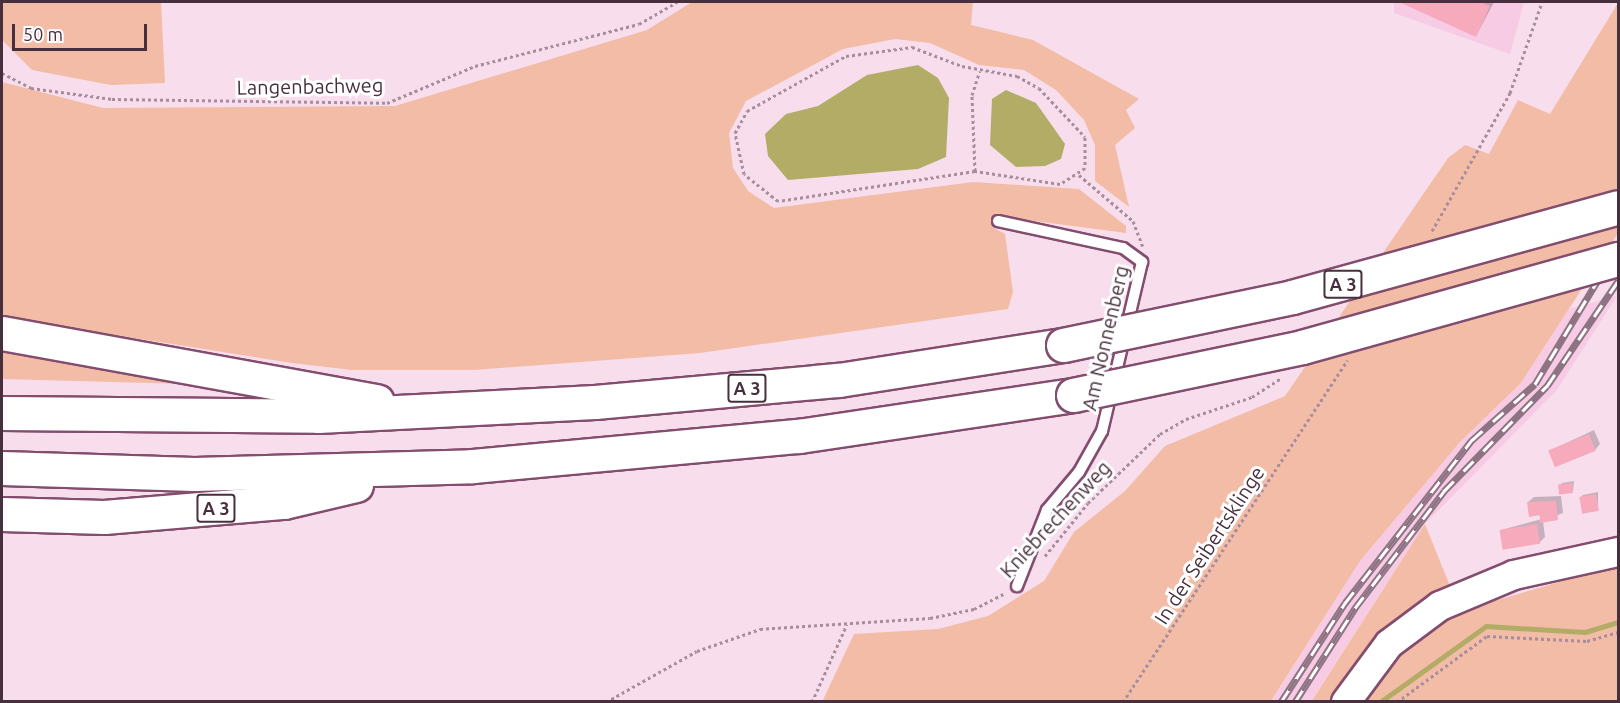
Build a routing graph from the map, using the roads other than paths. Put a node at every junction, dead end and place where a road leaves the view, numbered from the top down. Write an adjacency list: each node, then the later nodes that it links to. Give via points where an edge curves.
1 (1618, 207): 5 (highway, A 3, bridge, via 1292,297 1063,345 839,380)
2 (998, 221): 11 (lane, Am Nonnenberg, via 1123,248 1142,262 1102,431 1079,472 1047,510)
3 (1618, 259): 8 (highway, A 3, bridge, via 1313,344 1073,395 884,426 673,451)
4 (2, 333): 5 (highway, via 179,361)
5 (429, 412): 6 (highway, A 3, via 206,418)
6 (2, 413)
7 (2, 468): 8 (highway, A 3, via 194,474)
8 (428, 468): 9 (highway, A 3, via 284,502 104,518)
9 (2, 514)
10 (1618, 552): 12 (main road, via 1514,575 1440,606 1389,644)
11 (1017, 586)
12 (1346, 702)

